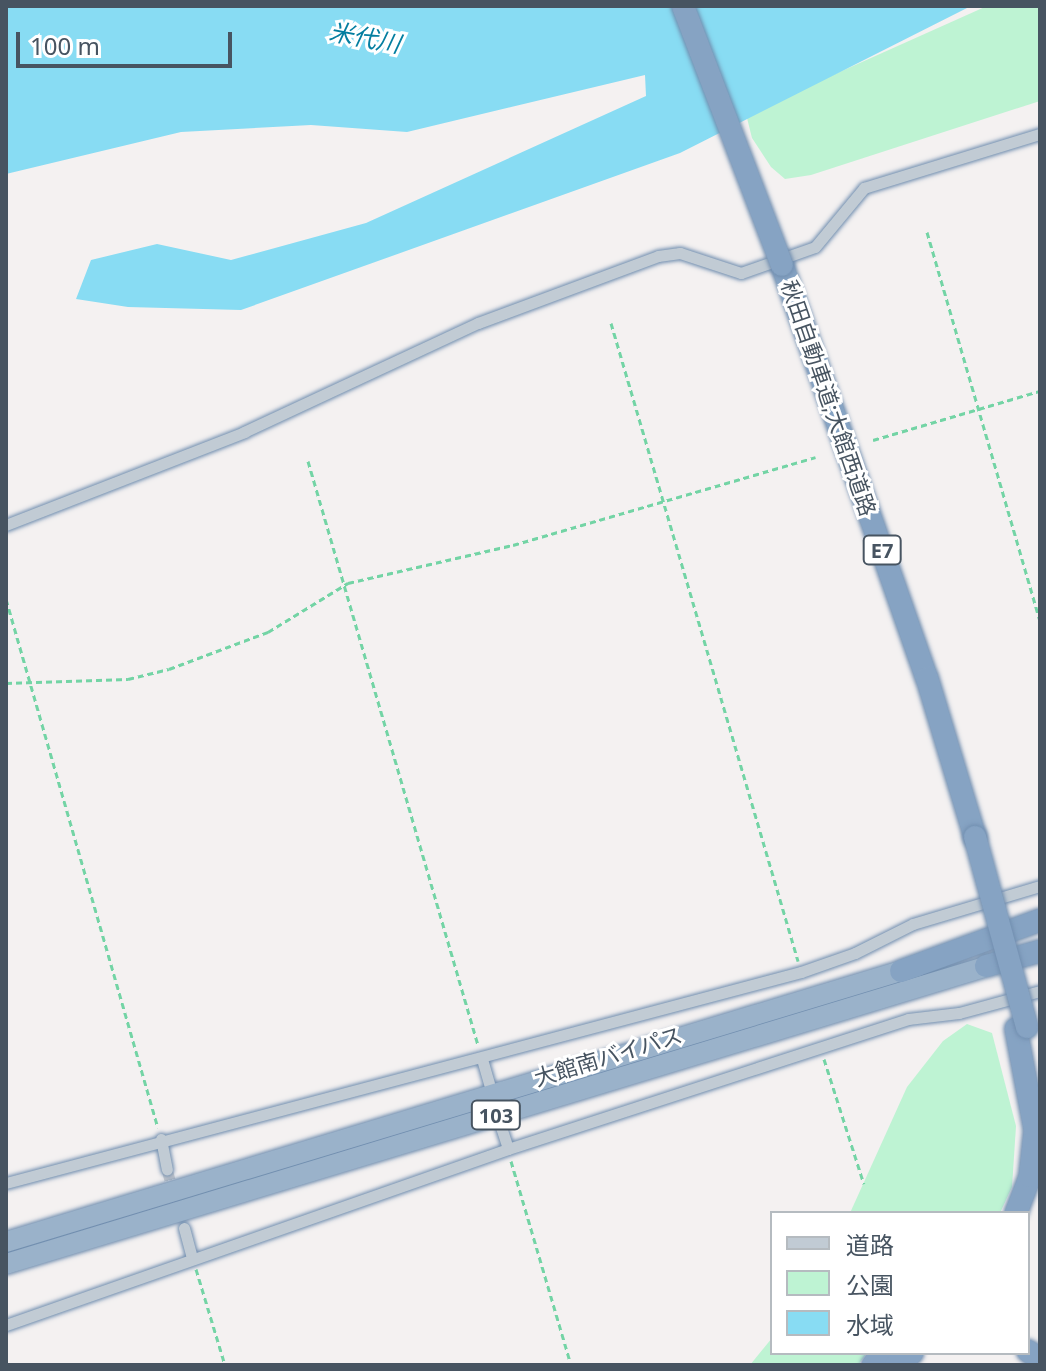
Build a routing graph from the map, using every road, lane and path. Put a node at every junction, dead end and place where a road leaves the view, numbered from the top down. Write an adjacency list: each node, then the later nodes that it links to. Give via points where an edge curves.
1 (683, 6): 25 (highway, 秋田自動車道;大館西道路 / E7, bridge, via 782,265 927,678 975,837)
2 (1040, 134): 11 (street, via 864,188 815,247 741,273 680,253 658,256 478,323 229,438)
3 (927, 232): 6 (path)
4 (611, 323): 10 (path)
5 (1040, 391): 6 (path)
6 (979, 409): 7 (path); 14 (path)
7 (873, 440)
8 (815, 457): 10 (path)
9 (308, 461): 12 (path)
10 (663, 501): 12 (path); 23 (path)
11 (6, 525)
12 (345, 585): 16 (path, via 268,632 169,669 128,679); 27 (path)
13 (6, 599): 16 (path)
14 (1040, 620)
15 (6, 683): 16 (path)
16 (27, 684): 31 (path)
17 (1040, 886): 23 (street, via 913,924)
18 (1040, 920): 22 (highway)
19 (1040, 930): 22 (highway, 大館南バイパス / 103)
20 (1040, 950): 21 (highway)
21 (986, 966): 37 (highway, 大館南バイパス / 103)
22 (901, 971): 37 (highway, 大館南バイパス / 103)
23 (801, 972): 27 (street)
24 (1040, 991): 26 (street, via 959,1013 908,1019)
25 (1022, 1028): 28 (highway, 秋田自動車道;大館西道路 / E7); 36 (highway, via 1035,1130 1030,1176)
26 (821, 1048): 32 (street); 35 (path)
27 (482, 1059): 29 (street); 31 (street)
28 (1040, 1073)
29 (489, 1084)
30 (501, 1127): 32 (street)
31 (161, 1139): 33 (street); 34 (street)
32 (508, 1149): 41 (street); 46 (path)
33 (167, 1169)
34 (6, 1183)
35 (864, 1184)
36 (1017, 1211)
37 (136, 1213): 39 (highway); 40 (highway, 大館南バイパス / 103); 42 (highway, 大館南バイパス / 103); 43 (highway)
38 (184, 1228): 41 (street)
39 (6, 1236)
40 (6, 1242)
41 (192, 1257): 44 (street); 45 (path)
42 (6, 1264)
43 (6, 1272)
44 (6, 1325)
45 (225, 1365)
46 (571, 1365)

